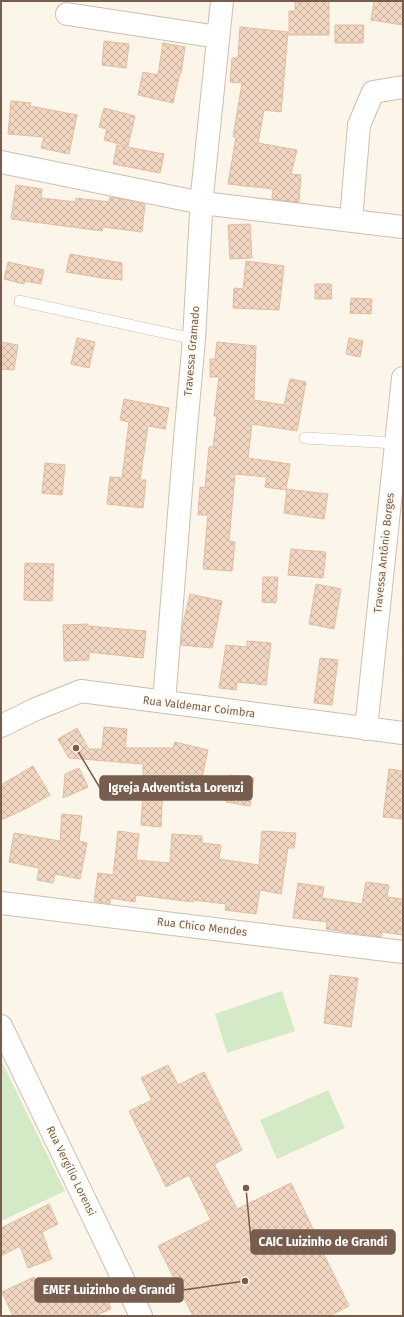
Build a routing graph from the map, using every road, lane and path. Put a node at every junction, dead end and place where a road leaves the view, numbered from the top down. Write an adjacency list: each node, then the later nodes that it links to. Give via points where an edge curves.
1 (222, 1): 3 (street, Travessa Gramado)
2 (67, 14): 3 (street)
3 (218, 37): 6 (street, Travessa Gramado)
4 (403, 87): 7 (street, via 373,92 359,125)
5 (1, 162): 6 (street)
6 (202, 203): 7 (street); 10 (street, Travessa Gramado)
7 (352, 220): 8 (street)
8 (403, 227)
9 (20, 301): 10 (lane)
10 (194, 339): 14 (street, Travessa Gramado)
11 (403, 378): 13 (street, Travessa Antônio Borges)
12 (305, 438): 13 (lane)
13 (396, 443): 16 (street, Travessa Antônio Borges)
14 (164, 702): 15 (street, Rua Valdemar Coimbra, via 81,691 36,708); 16 (street, Rua Valdemar Coimbra)
15 (1, 726)
16 (366, 728): 17 (street, Rua Valdemar Coimbra)
17 (403, 733)
18 (1, 903): 19 (street, Rua Chico Mendes)
19 (403, 952)
20 (1, 1026): 21 (street, Rua Vergílio Lorensi)
21 (141, 1316)

